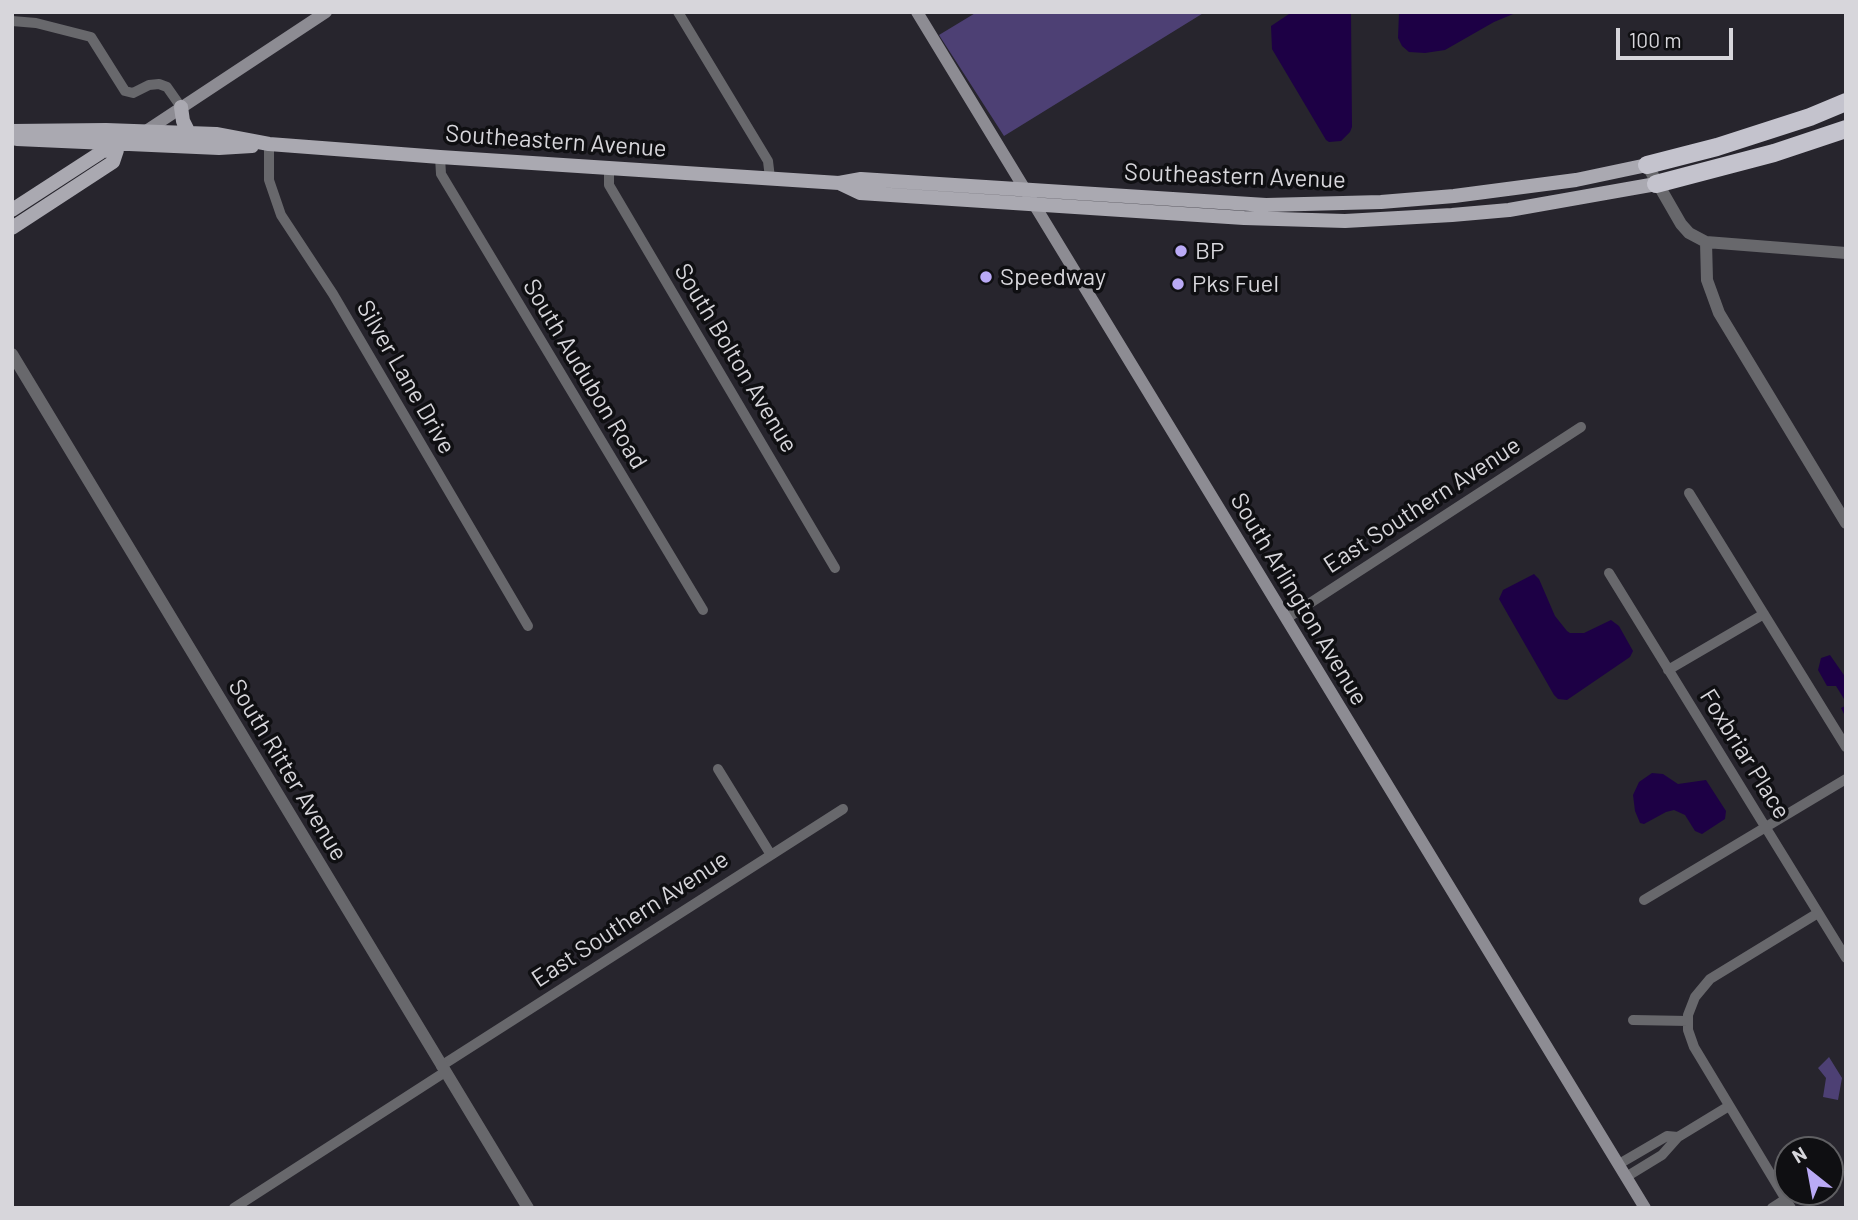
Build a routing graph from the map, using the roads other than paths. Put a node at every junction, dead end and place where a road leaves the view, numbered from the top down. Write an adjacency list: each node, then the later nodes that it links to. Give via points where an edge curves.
1 (23, 12): 6 (street)
2 (326, 12): 8 (main road)
3 (678, 12): 21 (street, via 768,161)
4 (917, 12): 24 (main road, South Arlington Avenue)
5 (12, 21): 6 (street)
6 (36, 23): 8 (street, via 91,37 125,91 133,93 159,84 167,87)
7 (1846, 103): 18 (highway, via 1717,147)
8 (181, 107): 11 (main road); 12 (main road)
9 (1846, 129): 23 (highway, via 1755,159)
10 (12, 131): 11 (main road, Southeastern Avenue)
11 (146, 131): 12 (main road, Southeastern Avenue); 16 (main road)
12 (189, 133): 15 (main road, Southeastern Avenue)
13 (12, 139): 14 (main road, Southeastern Avenue)
14 (73, 144): 16 (main road, Southeastern Avenue); 19 (main road)
15 (269, 145): 16 (main road, Southeastern Avenue); 17 (main road, Southeastern Avenue); 39 (street, Silver Lane Drive, via 270,180 284,221 333,294)
16 (121, 147): 19 (main road, via 103,150); 27 (main road, via 113,162)
17 (439, 157): 20 (main road, Southeastern Avenue); 36 (street, South Audubon Road, via 441,174)
18 (1647, 165): 23 (street); 24 (main road, Southeastern Avenue, via 1514,189 1330,204 1266,205)
19 (78, 166): 26 (main road)
20 (609, 167): 21 (main road, Southeastern Avenue); 34 (street, South Bolton Avenue, via 609,185)
21 (770, 178): 22 (main road, Southeastern Avenue)
22 (839, 183): 24 (main road, Southeastern Avenue, via 861,179); 25 (main road, Southeastern Avenue, via 860,193)
23 (1656, 184): 25 (main road, Southeastern Avenue, via 1530,207 1383,219 1277,220); 28 (street, via 1681,224)
24 (1024, 189): 25 (main road, South Arlington Avenue)
25 (1034, 204): 38 (main road, South Arlington Avenue)
26 (12, 209)
27 (12, 228)
28 (1706, 242): 29 (street); 33 (street, via 1707,280 1719,313)
29 (1846, 253)
30 (12, 354): 52 (street, South Ritter Avenue)
31 (1581, 427): 38 (street, East Southern Avenue)
32 (1689, 493): 37 (street)
33 (1846, 523)
34 (835, 568)
35 (1609, 573): 40 (street, Foxbriar Place)
36 (703, 610)
37 (1763, 614): 40 (street); 41 (street)
38 (1287, 618): 55 (main road, South Arlington Avenue)
39 (528, 626)
40 (1668, 670): 45 (street, Foxbriar Place)
41 (1846, 747)
42 (718, 769): 46 (street)
43 (1846, 779): 45 (street)
44 (843, 809): 46 (street, East Southern Avenue)
45 (1766, 827): 47 (street); 48 (street, Foxbriar Place)
46 (771, 855): 52 (street, East Southern Avenue)
47 (1644, 900)
48 (1818, 913): 49 (street, Foxbriar Place); 51 (street, via 1710,979 1692,1001)
49 (1846, 958)
50 (1633, 1020): 51 (street)
51 (1688, 1021): 53 (street, via 1694,1047)
52 (443, 1069): 58 (street, East Southern Avenue); 59 (street, South Ritter Avenue)
53 (1730, 1106): 54 (street); 57 (street)
54 (1678, 1137): 55 (street, via 1667,1136); 56 (street, via 1662,1155)
55 (1619, 1164): 56 (main road, South Arlington Avenue)
56 (1626, 1177): 60 (main road, South Arlington Avenue)
57 (1774, 1178)
58 (234, 1208)
59 (528, 1208)
60 (1645, 1208)

